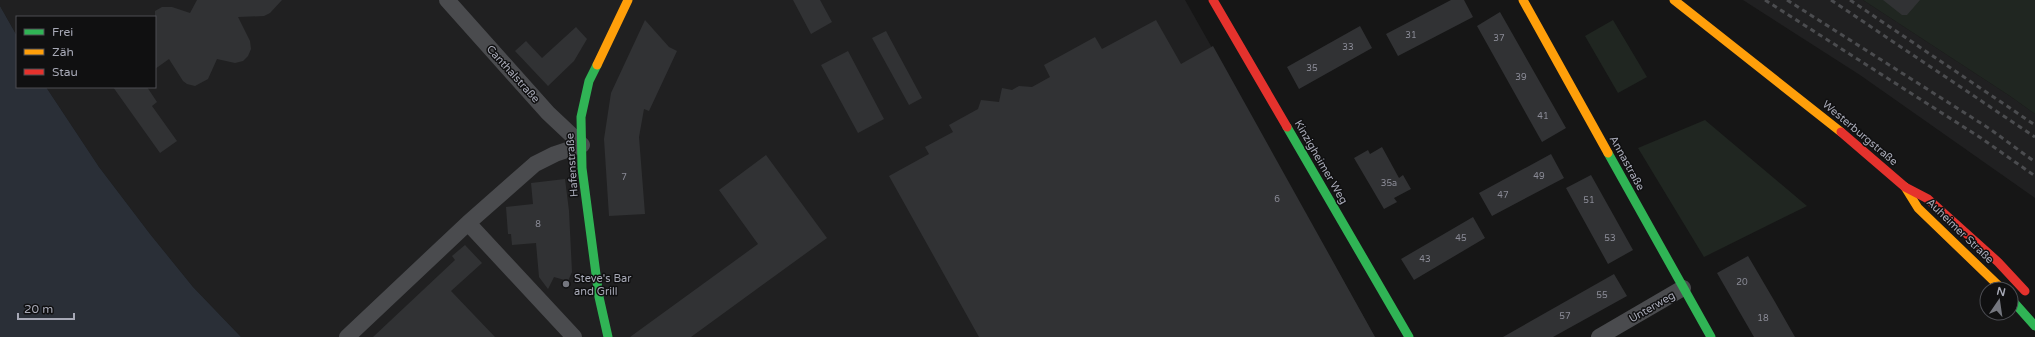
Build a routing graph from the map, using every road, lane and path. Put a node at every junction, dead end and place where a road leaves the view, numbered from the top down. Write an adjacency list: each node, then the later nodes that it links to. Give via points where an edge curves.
1 (447, 0): 6 (street, Canthalstraße, via 548,113)
2 (628, 0): 6 (street, Hafenstraße, via 589,81 581,117)
3 (1213, 0): 17 (street, Kinzigheimer Weg)
4 (1523, 0): 10 (street, Annastraße)
5 (1674, 0): 7 (street, Westerburgstraße, via 1856,144)
6 (582, 145): 8 (street, via 535,164); 16 (street, Hafenstraße, via 582,168)
7 (1905, 187): 9 (street, Auheimer Straße, via 1918,208); 11 (street, Westerburgstraße, via 1928,199 1998,262)
8 (468, 223): 14 (street); 15 (street)
9 (1994, 281)
10 (1683, 288): 18 (street, Unterweg); 19 (street, Annastraße)
11 (2027, 294)
12 (2019, 308): 13 (street)
13 (2035, 326)
14 (347, 337)
15 (574, 337)
16 (608, 337)
17 (1409, 337)
18 (1599, 337)
19 (1711, 337)

